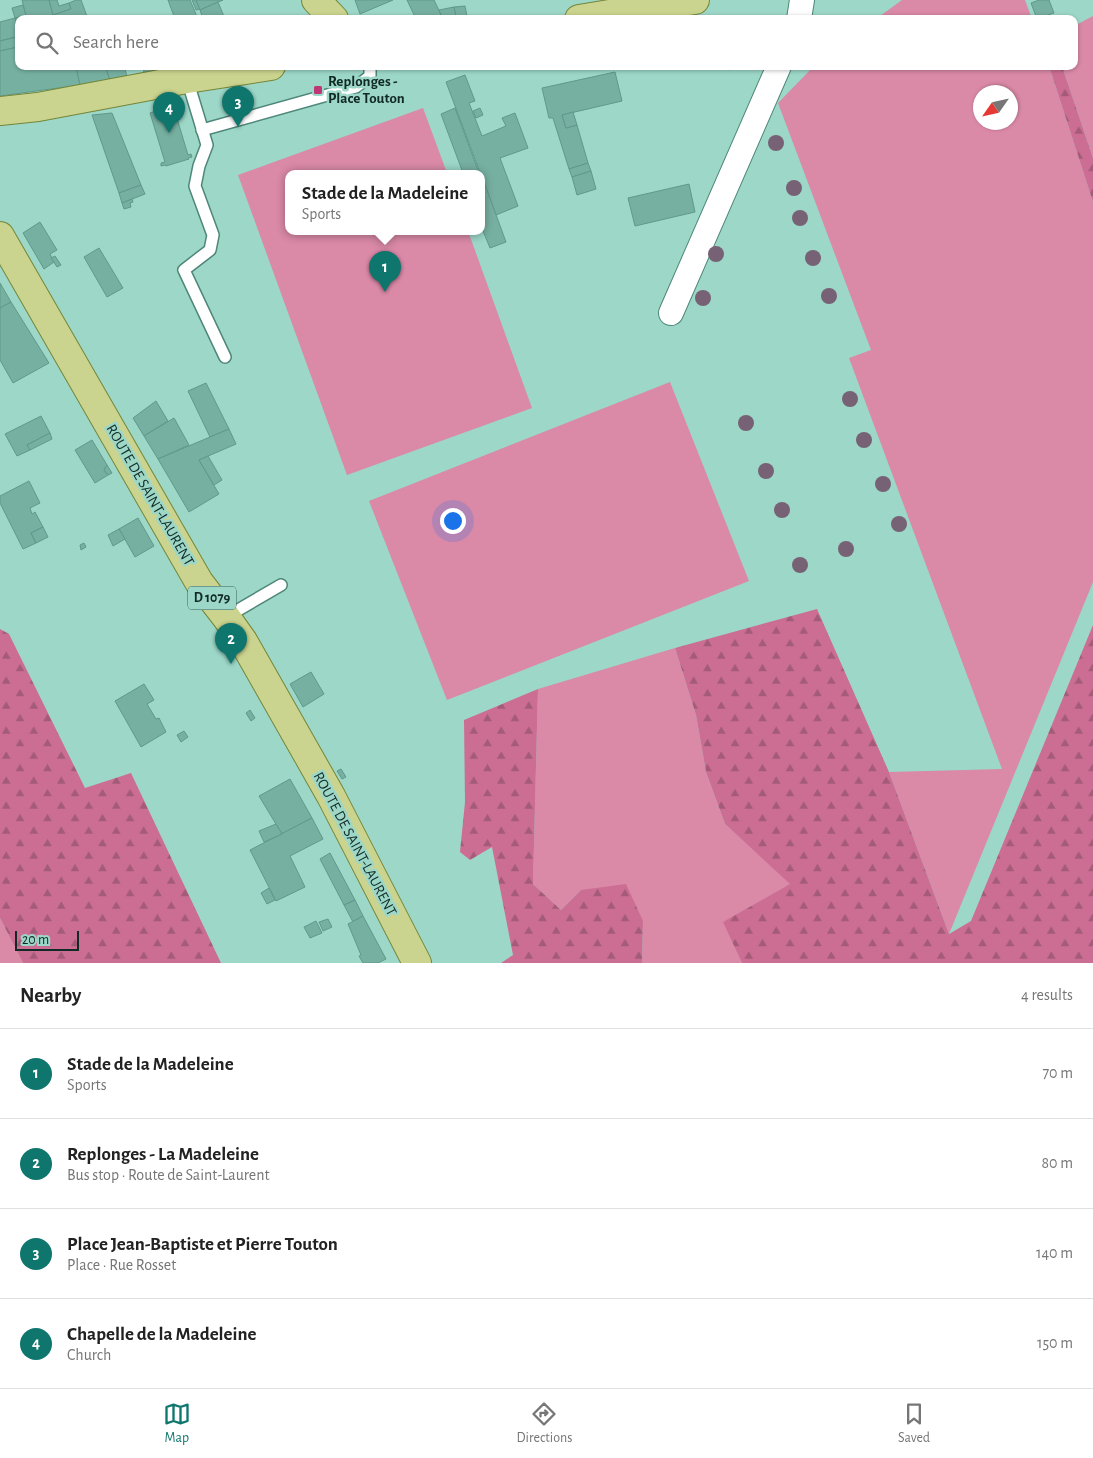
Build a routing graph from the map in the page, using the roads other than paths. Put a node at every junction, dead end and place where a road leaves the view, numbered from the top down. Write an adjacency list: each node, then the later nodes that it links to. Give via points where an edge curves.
1 (316, 0): 4 (main road)
2 (695, 0): 5 (main road)
3 (802, 0): 6 (street)
4 (330, 15)
5 (603, 15)
6 (800, 15)
7 (245, 70): 10 (main road)
8 (370, 70): 12 (lane, via 370,76 356,87)
9 (777, 70): 15 (street)
10 (187, 79): 11 (main road, via 72,102); 12 (lane)
11 (12, 110): 13 (main road)
12 (202, 130): 16 (lane, via 207,145 195,186 212,235 210,250 184,270)
13 (0, 131)
14 (0, 236): 18 (main road, ROUTE DE SAINT-LAURENT / D 1079, via 199,582)
15 (671, 313)
16 (225, 357)
17 (281, 585): 18 (lane)
18 (226, 616): 19 (main road, ROUTE DE SAINT-LAURENT / D 1079, via 332,796)
19 (417, 963)

